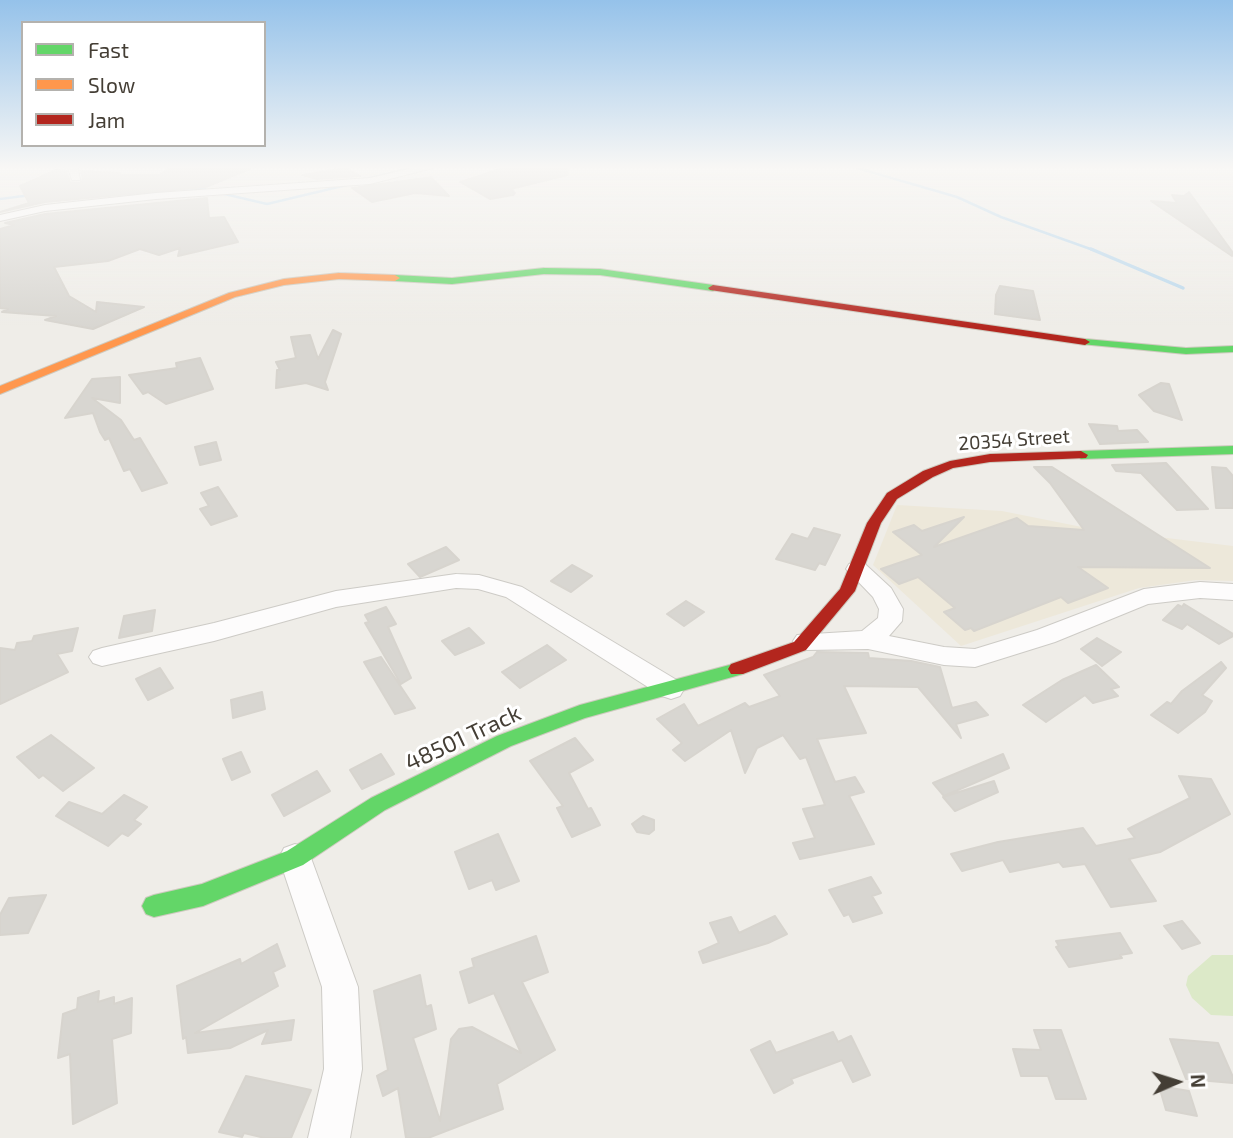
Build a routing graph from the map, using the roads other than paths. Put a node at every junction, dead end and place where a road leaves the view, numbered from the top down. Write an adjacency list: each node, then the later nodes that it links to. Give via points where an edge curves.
1 (1233, 349): 2 (street, via 1112,346 600,272 552,271 452,281 340,276 293,280 239,293)
2 (0, 390)
3 (1233, 450): 4 (street, 20354 Street, via 990,458 950,465 892,496 874,523)
4 (857, 569): 6 (street, via 883,593 891,609 890,621); 7 (street, 20354 Street, via 847,591)
5 (1233, 592): 6 (street, via 1200,590 1144,597 975,658)
6 (869, 640): 7 (street)
7 (806, 641): 9 (street, 48501 Track, via 766,660)
8 (102, 657): 9 (street, via 336,599 479,582 514,592)
9 (671, 689): 10 (street, 48501 Track, via 580,712 504,741 378,804)
10 (295, 858): 11 (street, 48501 Track, via 203,895); 12 (street, via 340,987 343,1069)
11 (153, 906)
12 (329, 1138)

